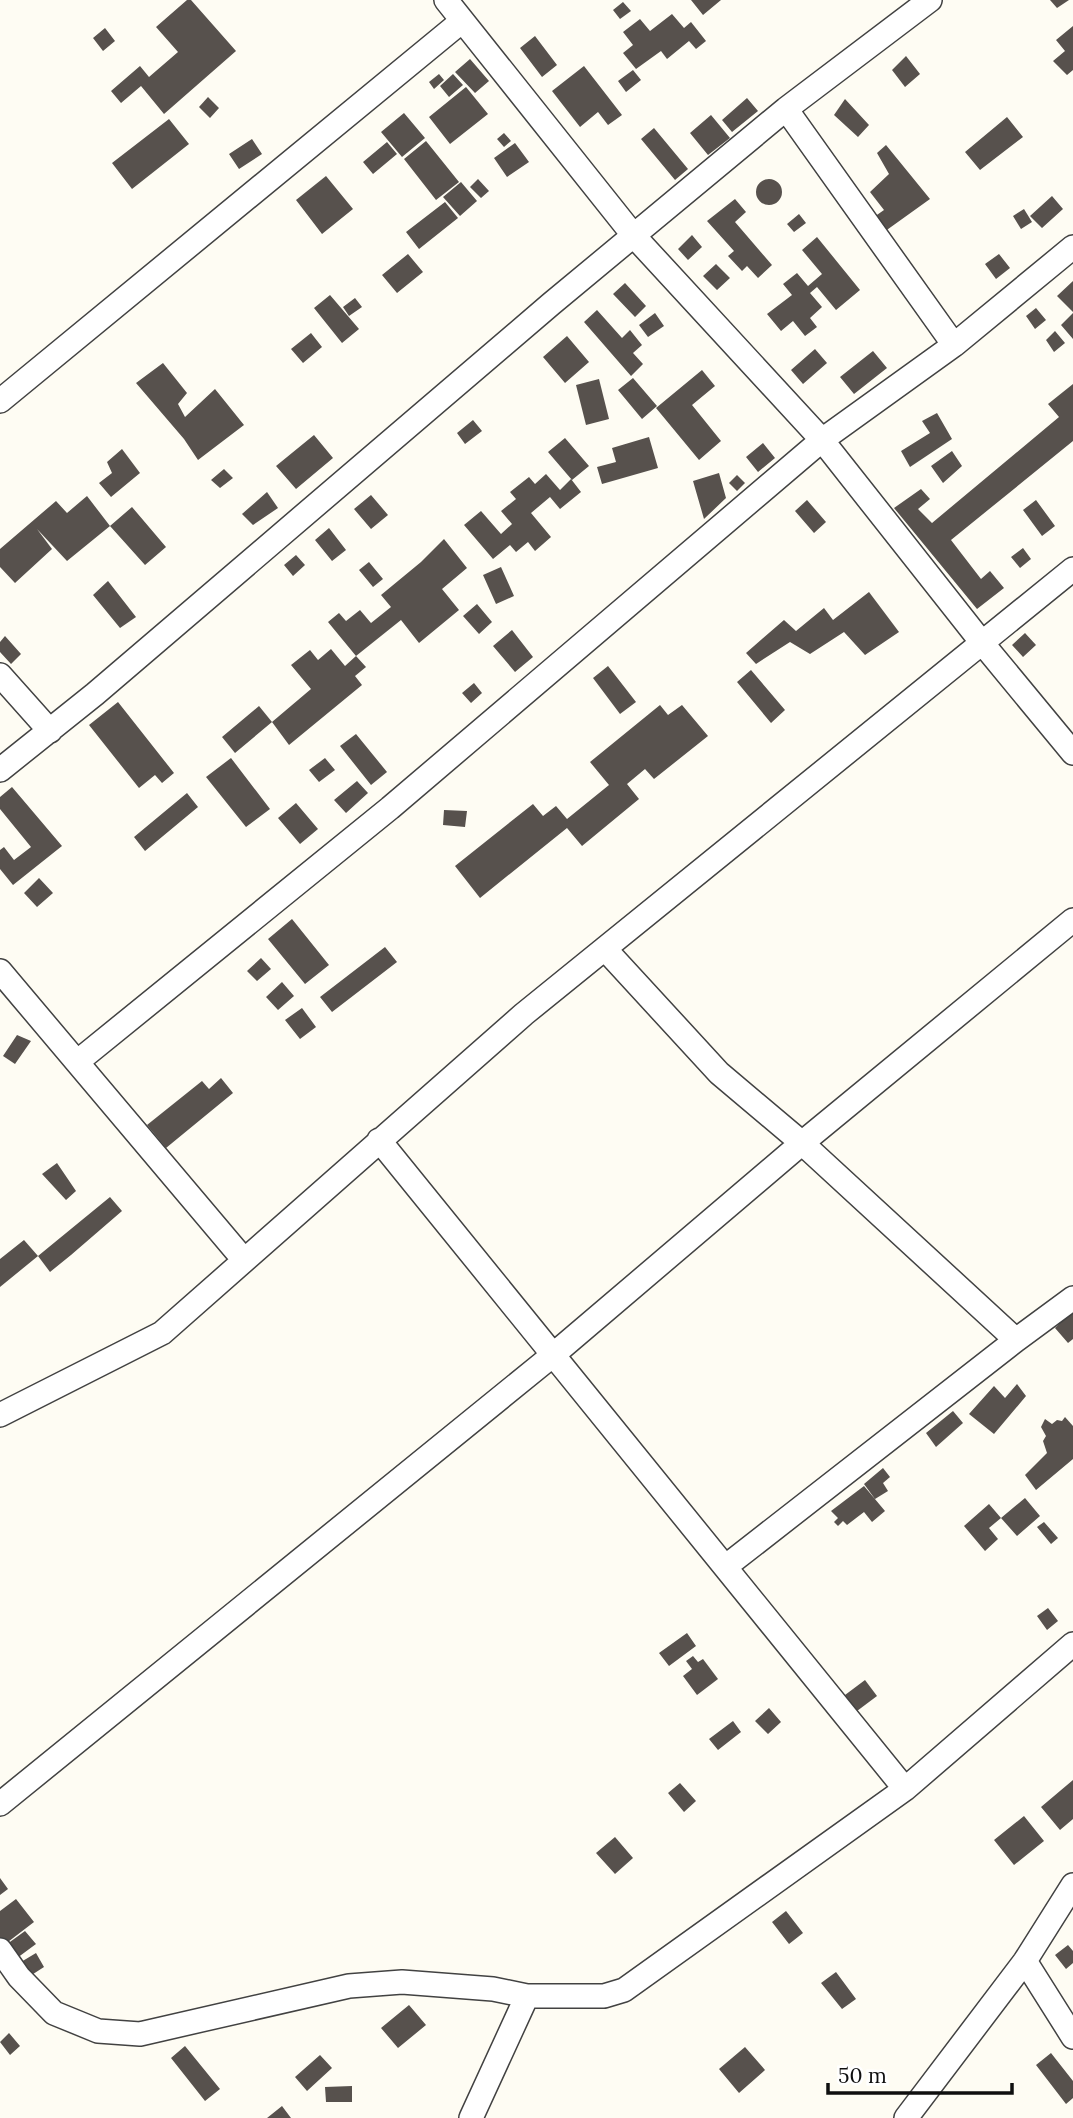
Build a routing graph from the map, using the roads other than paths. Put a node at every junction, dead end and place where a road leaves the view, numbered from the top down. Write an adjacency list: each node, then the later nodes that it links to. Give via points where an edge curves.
1 (446, 0): 3 (street)
2 (930, 0): 4 (street)
3 (462, 21): 5 (street); 8 (street)
4 (786, 110): 5 (street); 7 (street)
5 (634, 236): 9 (street); 13 (street)
6 (1073, 247): 7 (street)
7 (954, 345): 9 (street)
8 (0, 401)
9 (822, 440): 11 (street); 19 (street, via 390,808)
10 (1073, 569): 11 (street)
11 (983, 644): 14 (street); 17 (street)
12 (0, 675): 13 (street)
13 (50, 731): 15 (street)
14 (1073, 753)
15 (0, 770)
16 (1073, 920): 21 (street)
17 (605, 949): 20 (street); 21 (street, via 719,1073)
18 (0, 971): 19 (street)
19 (77, 1062): 22 (street)
20 (379, 1140): 22 (street); 25 (street)
21 (802, 1143): 24 (street); 25 (street)
22 (244, 1260): 26 (street, via 162,1333)
23 (1073, 1298): 24 (street)
24 (1016, 1340): 27 (street)
25 (553, 1354): 27 (street); 30 (street)
26 (0, 1415)
27 (725, 1567): 29 (street)
28 (1073, 1644): 29 (street)
29 (905, 1789): 34 (street, via 624,1990 604,1996)
30 (0, 1804)
31 (1073, 1885): 33 (street)
32 (0, 1950): 34 (street, via 19,1978 54,2013 98,2031 140,2034 349,1986 402,1982)
33 (1025, 1961): 35 (street); 37 (street)
34 (527, 1996): 36 (street)
35 (1073, 2036)
36 (471, 2118)
37 (906, 2118)

